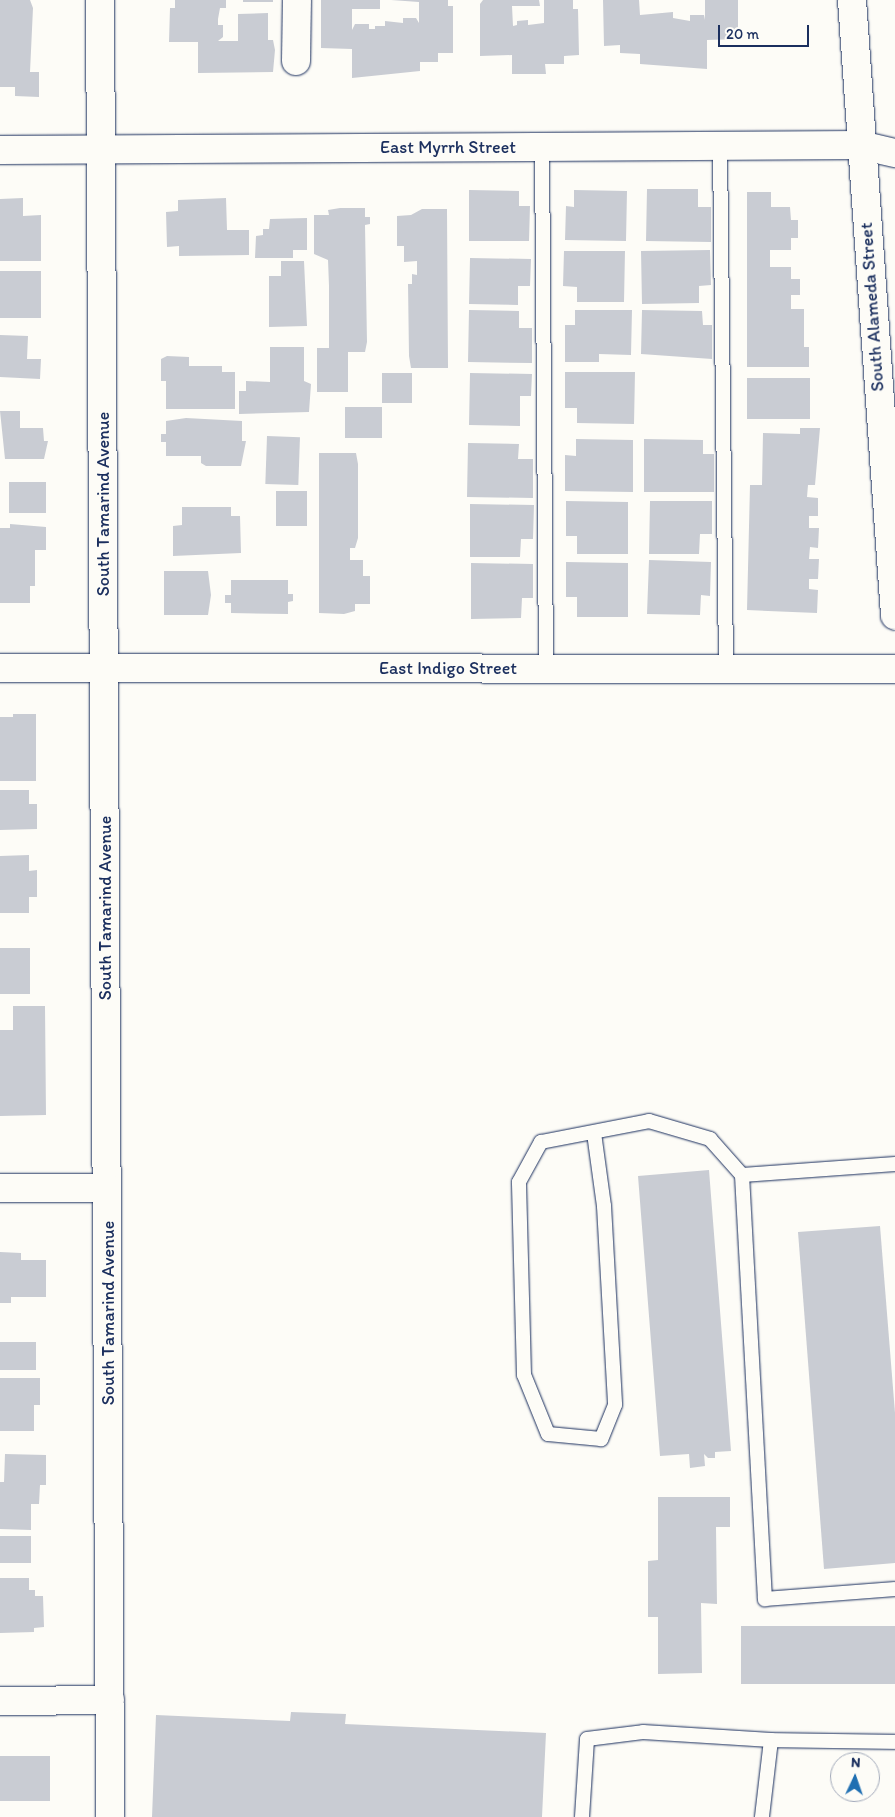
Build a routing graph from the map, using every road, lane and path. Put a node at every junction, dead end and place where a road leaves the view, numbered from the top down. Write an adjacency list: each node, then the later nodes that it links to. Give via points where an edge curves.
1 (100, 0): 8 (street, South Tamarind Avenue)
2 (297, 0): 4 (street)
3 (852, 0): 5 (street, South Alameda Street)
4 (296, 61)
5 (860, 145): 7 (street, East Myrrh Street); 10 (street, East Myrrh Street); 11 (street, South Alameda Street)
6 (542, 146): 7 (street, East Myrrh Street); 8 (street, East Myrrh Street); 14 (lane)
7 (720, 146): 15 (lane)
8 (101, 149): 9 (street, East Myrrh Street); 13 (street, South Tamarind Avenue)
9 (0, 150)
10 (895, 153)
11 (895, 615)
12 (0, 668): 13 (street, East Indigo Street)
13 (104, 668): 14 (street, East Indigo Street); 21 (street, South Tamarind Avenue)
14 (546, 668): 15 (street, East Indigo Street)
15 (726, 668): 16 (street, East Indigo Street)
16 (895, 669)
17 (594, 1133): 17 (lane, via 541,1142 519,1182 524,1374 548,1434 601,1438 615,1405 604,1206); 19 (lane, via 648,1121 710,1139)
18 (895, 1164): 19 (lane)
19 (742, 1175): 22 (lane, via 765,1598)
20 (0, 1188): 21 (street)
21 (107, 1188): 23 (street, South Tamarind Avenue)
22 (895, 1589)
23 (110, 1700): 24 (street); 27 (street, South Tamarind Avenue)
24 (0, 1701)
25 (771, 1740): 26 (lane); 28 (lane, via 643,1732 586,1738); 29 (lane)
26 (895, 1742)
27 (110, 1817)
28 (582, 1817)
29 (762, 1817)

